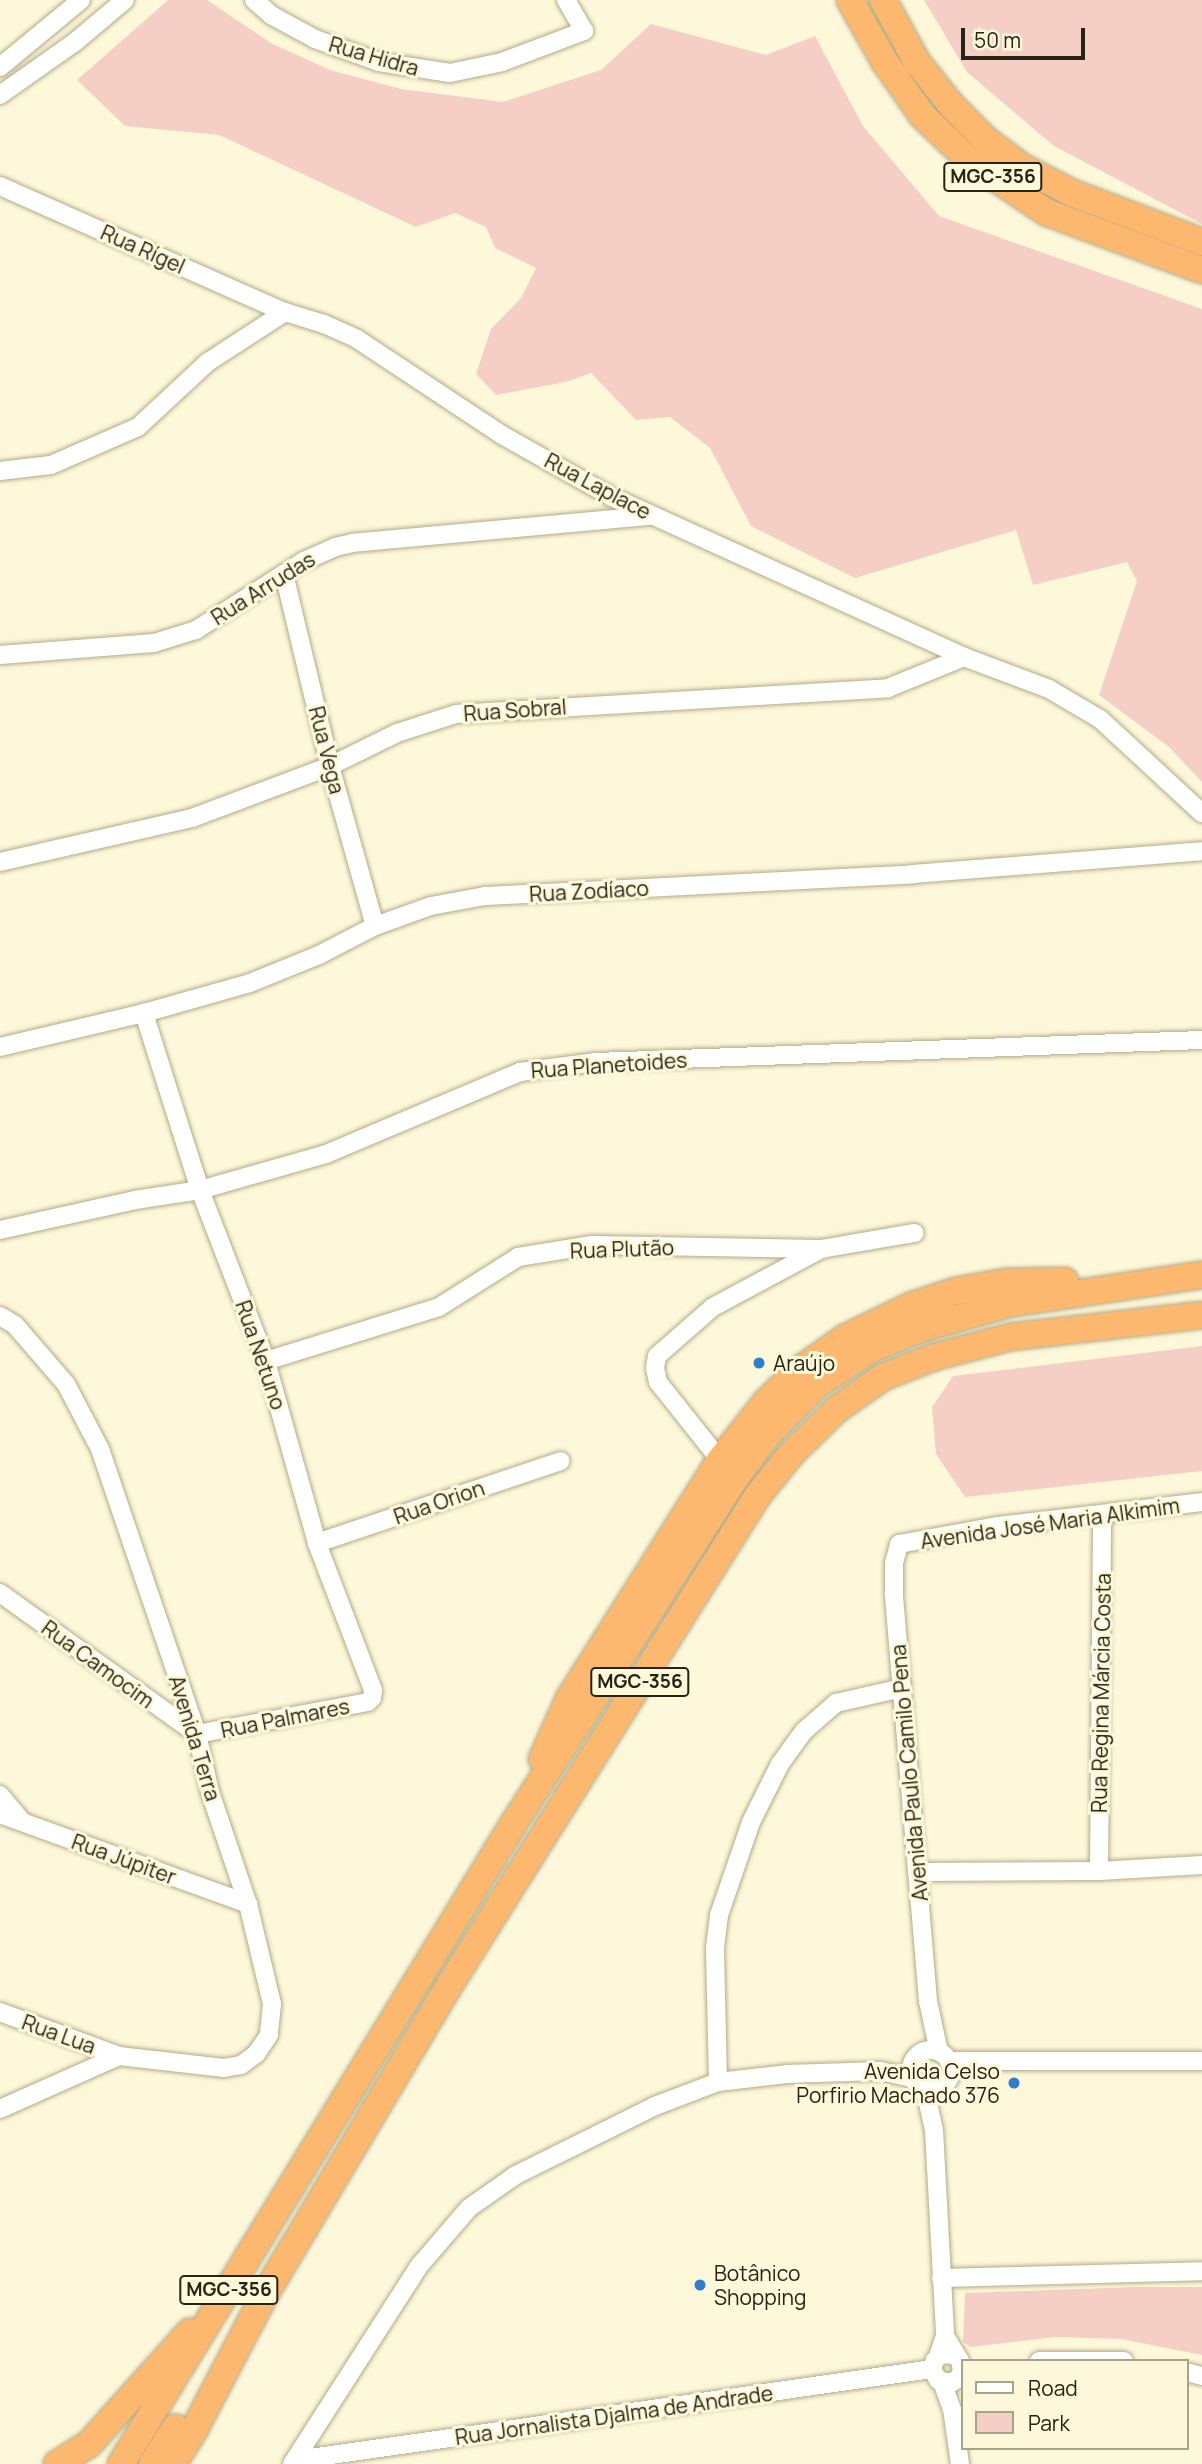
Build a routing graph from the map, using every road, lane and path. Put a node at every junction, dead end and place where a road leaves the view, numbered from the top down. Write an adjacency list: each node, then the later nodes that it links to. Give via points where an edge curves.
1 (81, 0): 7 (street)
2 (125, 0): 8 (street)
3 (254, 0): 4 (street, Rua Hidra, via 315,39 379,62 450,73 502,62 584,31)
4 (566, 0)
5 (850, 0): 11 (highway, MGC-356, via 922,115 970,161 1045,212)
6 (883, 0): 10 (highway, MGC-356, via 917,62 953,106 1022,167 1072,193)
7 (0, 67)
8 (0, 95)
9 (0, 186): 12 (street, Rua Rígel)
10 (1202, 242)
11 (1202, 270)
12 (285, 312): 13 (street, via 208,362 138,427 51,465); 14 (street, Rua Laplace, via 357,339 502,435)
13 (0, 471)
14 (654, 516): 15 (street, Rua Arrudas, via 352,543 319,553); 17 (street, Rua Laplace)
15 (284, 574): 16 (street, Rua Arrudas, via 196,629 154,643); 18 (street, Rua Vega)
16 (0, 654)
17 (964, 657): 18 (street, Rua Sobral, via 888,688 456,713 397,733); 19 (street, Rua Laplace, via 1049,689 1100,719)
18 (330, 766): 21 (street, Rua Sobral, via 192,818); 22 (street, Rua Vega)
19 (1202, 813)
20 (1202, 851): 22 (street, Rua Zodíaco, via 912,874 485,896 430,906)
21 (0, 862)
22 (375, 926): 23 (street, Rua Zodíaco, via 250,983)
23 (144, 1013): 25 (street, Rua Zodíaco); 26 (street, Rua Netuno)
24 (1202, 1040): 26 (street, Rua Planetoides, via 596,1062 520,1072 326,1154)
25 (0, 1047)
26 (200, 1190): 27 (street, Rua Planetoides); 33 (street, Rua Netuno)
27 (0, 1230)
28 (915, 1233): 29 (street, Rua Plutão)
29 (821, 1250): 33 (street, Rua Plutão, via 592,1245 518,1257 439,1307); 34 (street, via 713,1307 657,1356 658,1382 700,1433)
30 (1196, 1276): 34 (highway, via 1006,1282 913,1305 845,1338 798,1371 765,1402); 47 (highway, MGC-356, via 1007,1304 947,1321 871,1349 817,1385 769,1433 734,1480)
31 (1202, 1315): 61 (highway, MGC-356, via 1010,1338 934,1357 883,1377 837,1409 792,1453 758,1495 447,1989)
32 (0, 1316): 43 (street, Avenida Terra, via 15,1325 66,1384 100,1449)
33 (267, 1362): 38 (street, Rua Netuno)
34 (727, 1451): 47 (highway, via 569,1699)
35 (561, 1461): 38 (street, Rua Orion)
36 (1202, 1502): 37 (street, Avenida José Maria Alkimim)
37 (1102, 1515): 39 (street, Avenida José Maria Alkimim, via 998,1526); 49 (street, Rua Regina Márcia Costa)
38 (317, 1543): 42 (street, Rua Netuno, via 373,1690)
39 (899, 1544): 41 (street, Avenida Paulo Camilo Pena, via 894,1593)
40 (0, 1593): 43 (street, Rua Camocim)
41 (902, 1688): 50 (street, Avenida Paulo Camilo Pena); 56 (street, via 836,1703 804,1731 780,1764 751,1822 728,1885 715,1948)
42 (372, 1698): 43 (street, Rua Palmares)
43 (197, 1734): 51 (street, Avenida Terra, via 210,1792)
44 (0, 1795): 46 (street)
45 (0, 1814): 46 (street, Rua Júpiter)
46 (23, 1822): 51 (street, Rua Júpiter)
47 (514, 1824): 58 (highway, MGC-356)
48 (1202, 1865): 49 (street)
49 (1099, 1871): 50 (street)
50 (917, 1872): 55 (street, Avenida Paulo Camilo Pena)
51 (248, 1904): 53 (street, Avenida Terra, via 272,2004 269,2035 256,2054 241,2065 224,2068)
52 (0, 2011): 53 (street, Rua Lua)
53 (119, 2056): 57 (street)
54 (1202, 2062): 55 (street, via 1045,2063)
55 (931, 2070): 56 (street, via 787,2074); 60 (street, Avenida Paulo Camilo Pena)
56 (718, 2082): 68 (street, via 655,2106 527,2170 469,2208 420,2265)
57 (0, 2109)
58 (334, 2114): 62 (highway, MGC-356, via 289,2168); 71 (highway, MGC-356)
59 (1202, 2271): 60 (street)
60 (942, 2278): 65 (street, Avenida Paulo Camilo Pena)
61 (264, 2296): 66 (highway, MGC-356); 72 (highway, MGC-356)
62 (191, 2330): 69 (highway, via 89,2444); 70 (highway, MGC-356)
63 (1064, 2359): 64 (street)
64 (1092, 2359)
65 (949, 2368): 67 (street, Rua Jornalista Djalma de Andrade); 76 (street, Avenida Paulo Camilo Pena)
66 (194, 2430): 73 (highway, MGC-356); 74 (highway)
67 (383, 2448): 68 (street, Rua Jornalista Djalma de Andrade); 75 (street)
68 (294, 2462)
69 (57, 2464)
70 (107, 2464)
71 (121, 2464)
72 (152, 2464)
73 (173, 2464)
74 (183, 2464)
75 (363, 2464)
76 (960, 2464)

